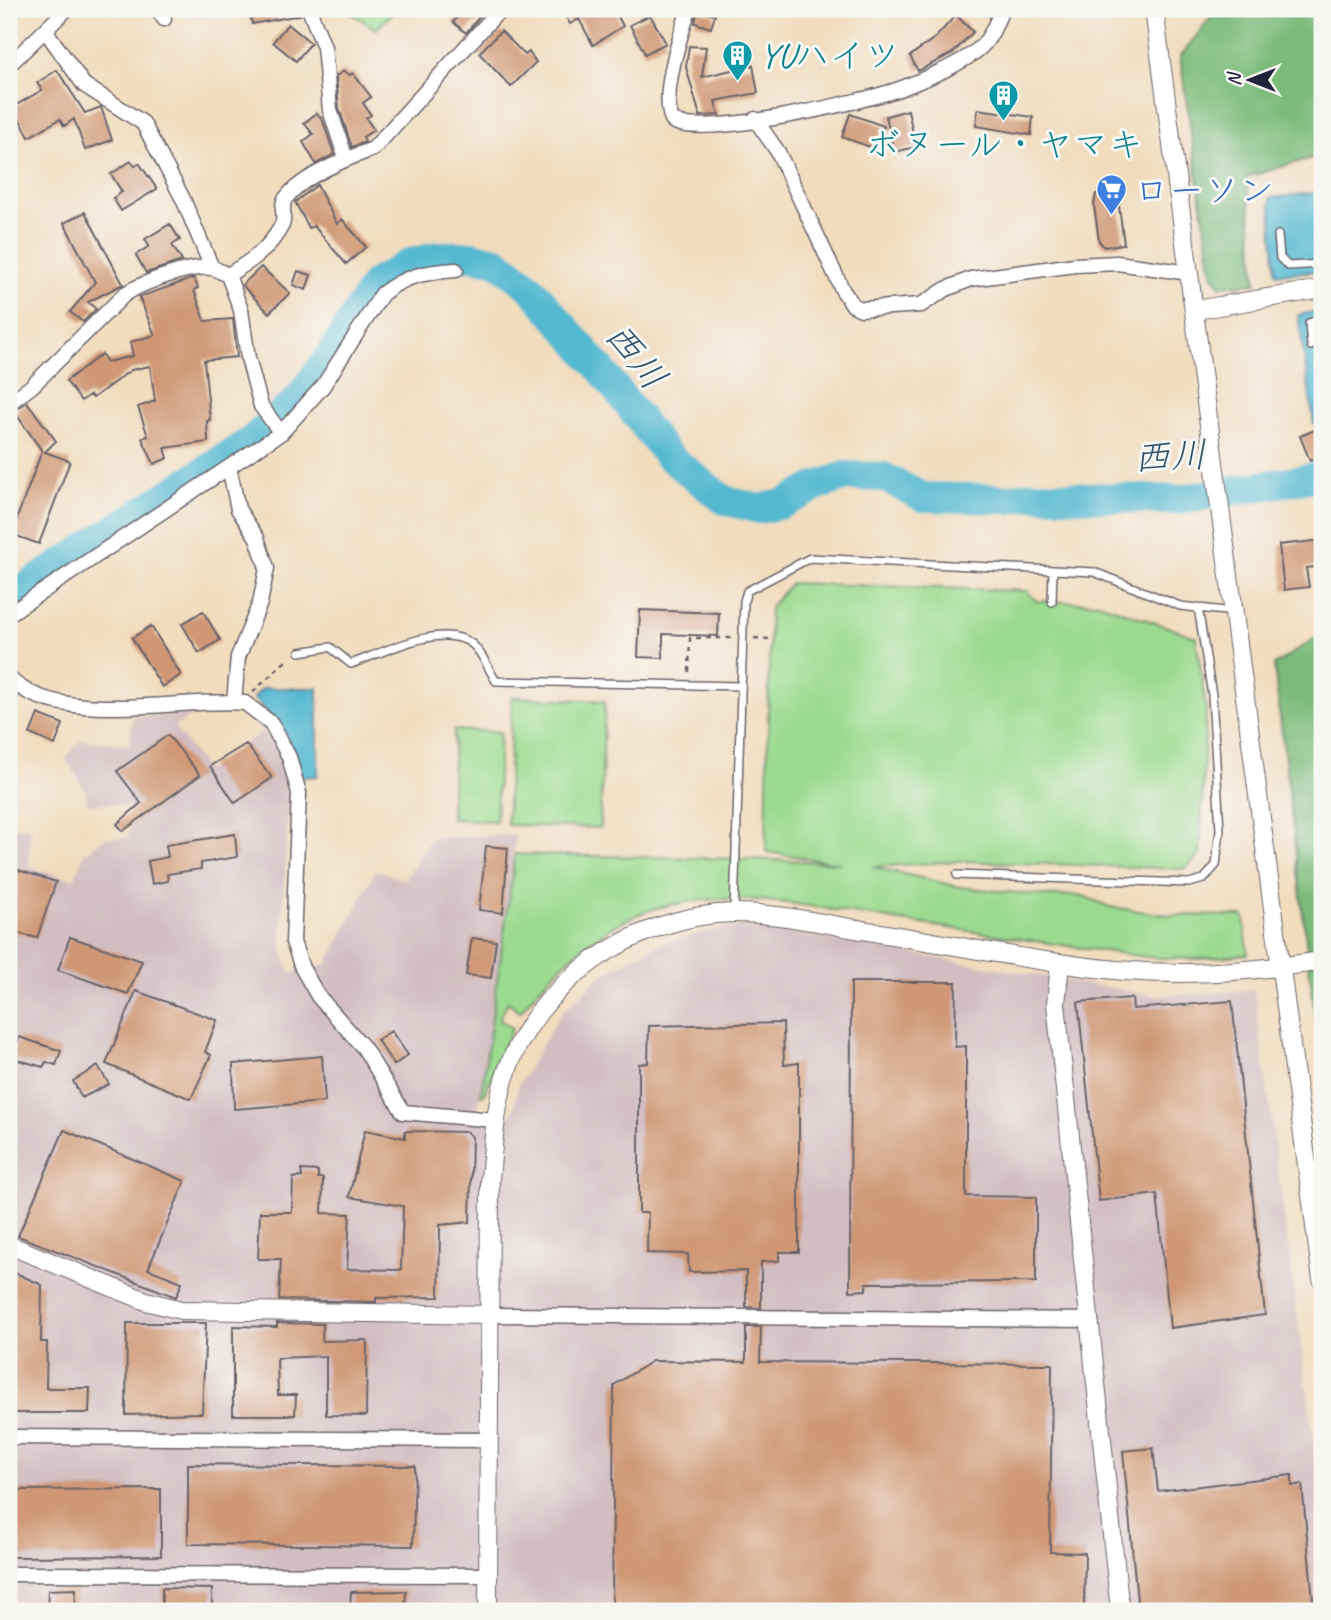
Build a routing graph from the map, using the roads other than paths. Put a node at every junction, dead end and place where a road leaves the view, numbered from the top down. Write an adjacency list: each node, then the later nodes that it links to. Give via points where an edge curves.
1 (67, 9): 7 (street)
2 (309, 9): 10 (street, via 324,47 330,110)
3 (505, 9): 10 (street, via 373,149)
4 (689, 9): 9 (street, via 675,60 669,114 680,125 692,127)
5 (1002, 9): 9 (street, via 981,48 937,72 867,99)
6 (1154, 9): 15 (street)
7 (45, 30): 8 (street); 13 (street, via 84,85 143,123)
8 (9, 65)
9 (755, 120): 15 (street, via 778,152 843,291 861,309 921,305 971,279 1075,265 1116,263)
10 (346, 159): 16 (street, via 294,188 282,203 283,222 262,255)
11 (1278, 235): 12 (lane, via 1280,258 1288,266)
12 (1322, 264)
13 (212, 268): 16 (street); 21 (street, via 196,268 125,294)
14 (456, 270): 22 (street, via 419,273 382,294 323,386)
15 (1190, 273): 18 (street)
16 (228, 275): 22 (street, via 241,310 261,407)
17 (1322, 289): 18 (street)
18 (1195, 310): 27 (street)
19 (1322, 318): 20 (lane, via 1309,323)
20 (1311, 346)
21 (9, 403)
22 (281, 433): 23 (street)
23 (229, 467): 28 (street); 32 (street, via 239,509 257,538 267,568 260,603 238,657)
24 (1053, 570): 25 (lane); 26 (lane, via 1094,572 1180,606); 31 (lane, via 802,559 747,591)
25 (1052, 602)
26 (1198, 607): 27 (lane); 33 (lane, via 1212,695 1220,830 1216,864 1204,880)
27 (1234, 612): 37 (street)
28 (9, 614)
29 (300, 652): 31 (lane, via 330,648 351,664 431,636 455,636 472,644 496,681)
30 (9, 678): 32 (street, via 21,691 55,703 147,707)
31 (741, 686): 34 (lane)
32 (233, 702): 38 (street, via 249,703 271,723 293,769 299,793 293,942 318,996 364,1048 403,1112)
33 (957, 875)
34 (734, 913): 36 (street, via 800,919); 38 (street, via 649,930 623,942 567,981 515,1052)
35 (1322, 961): 37 (street)
36 (1060, 963): 37 (street, via 1195,975); 42 (street, via 1056,1004)
37 (1283, 967): 40 (street)
38 (495, 1120): 41 (street, via 490,1179)
39 (9, 1245): 41 (street, via 146,1301 181,1310)
40 (1322, 1279)
41 (491, 1315): 42 (street); 44 (street)
42 (1091, 1320): 48 (street)
43 (9, 1437): 44 (street)
44 (489, 1440): 46 (street)
45 (9, 1574): 46 (street)
46 (487, 1575): 47 (street)
47 (488, 1611)
48 (1120, 1611)

